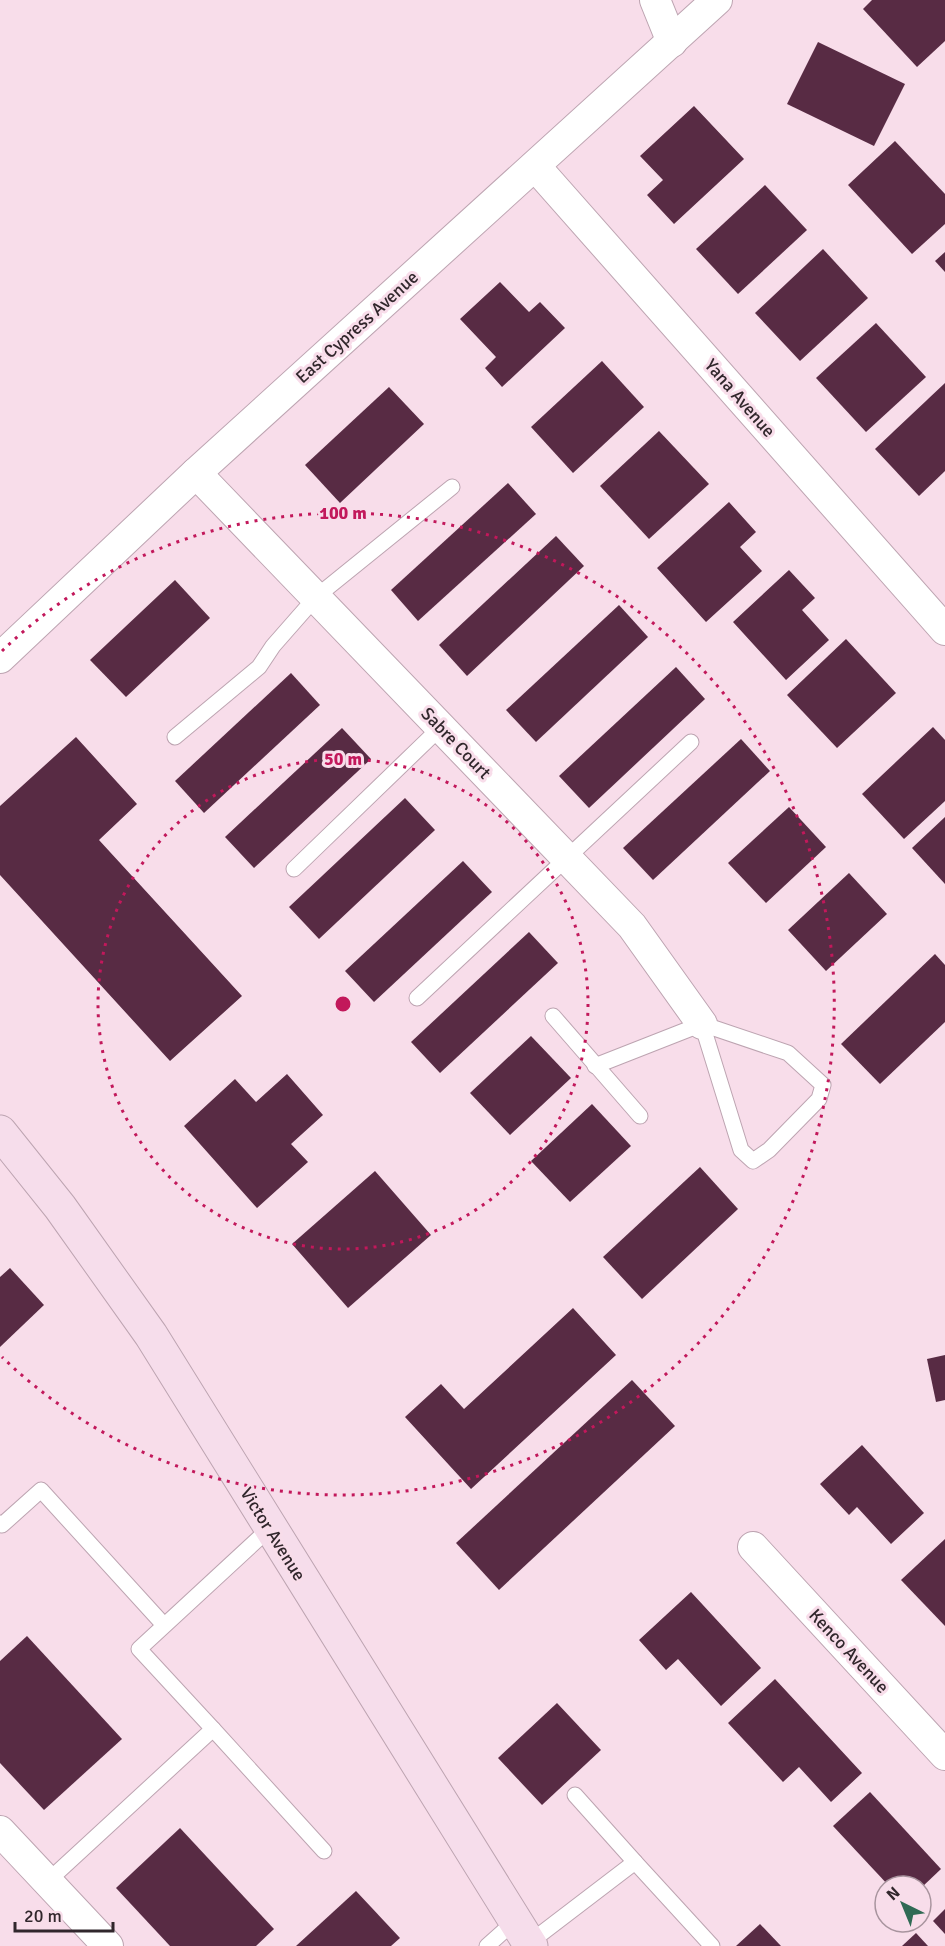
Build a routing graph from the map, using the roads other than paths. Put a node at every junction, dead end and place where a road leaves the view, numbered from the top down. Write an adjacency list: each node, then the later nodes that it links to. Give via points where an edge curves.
1 (655, 0): 3 (street)
2 (717, 0): 3 (street, East Cypress Avenue)
3 (672, 42): 4 (street, East Cypress Avenue)
4 (535, 166): 5 (street, East Cypress Avenue); 8 (street, Yana Avenue)
5 (196, 473): 7 (street, Sabre Court); 9 (street, East Cypress Avenue)
6 (452, 487): 7 (lane)
7 (316, 597): 10 (street, Sabre Court); 11 (lane, via 260,667)
8 (945, 630)
9 (0, 658)
10 (441, 727): 13 (street, Sabre Court); 14 (lane)
11 (175, 737)
12 (691, 742): 13 (lane)
13 (568, 858): 15 (lane); 17 (street, Sabre Court, via 632,926)
14 (294, 869)
15 (417, 998)
16 (553, 1016): 18 (lane)
17 (702, 1024): 17 (lane, via 741,1150 753,1161 819,1099 823,1085 788,1053); 18 (lane)
18 (596, 1066): 19 (lane)
19 (640, 1116)
20 (0, 1132): 22 (main road, Victor Avenue, via 60,1207 151,1335)
21 (0, 1523): 24 (lane, via 41,1490)
22 (270, 1528): 24 (lane); 32 (main road, Victor Avenue)
23 (753, 1547): 26 (street, Kenco Avenue)
24 (163, 1624): 25 (lane, via 139,1649)
25 (213, 1729): 29 (lane); 31 (lane)
26 (945, 1755)
27 (576, 1795): 30 (lane)
28 (0, 1831): 31 (street)
29 (324, 1851)
30 (635, 1862): 32 (lane); 35 (lane)
31 (48, 1881): 33 (street)
32 (525, 1936): 34 (lane)
33 (108, 1946)
34 (487, 1946)
35 (712, 1946)

